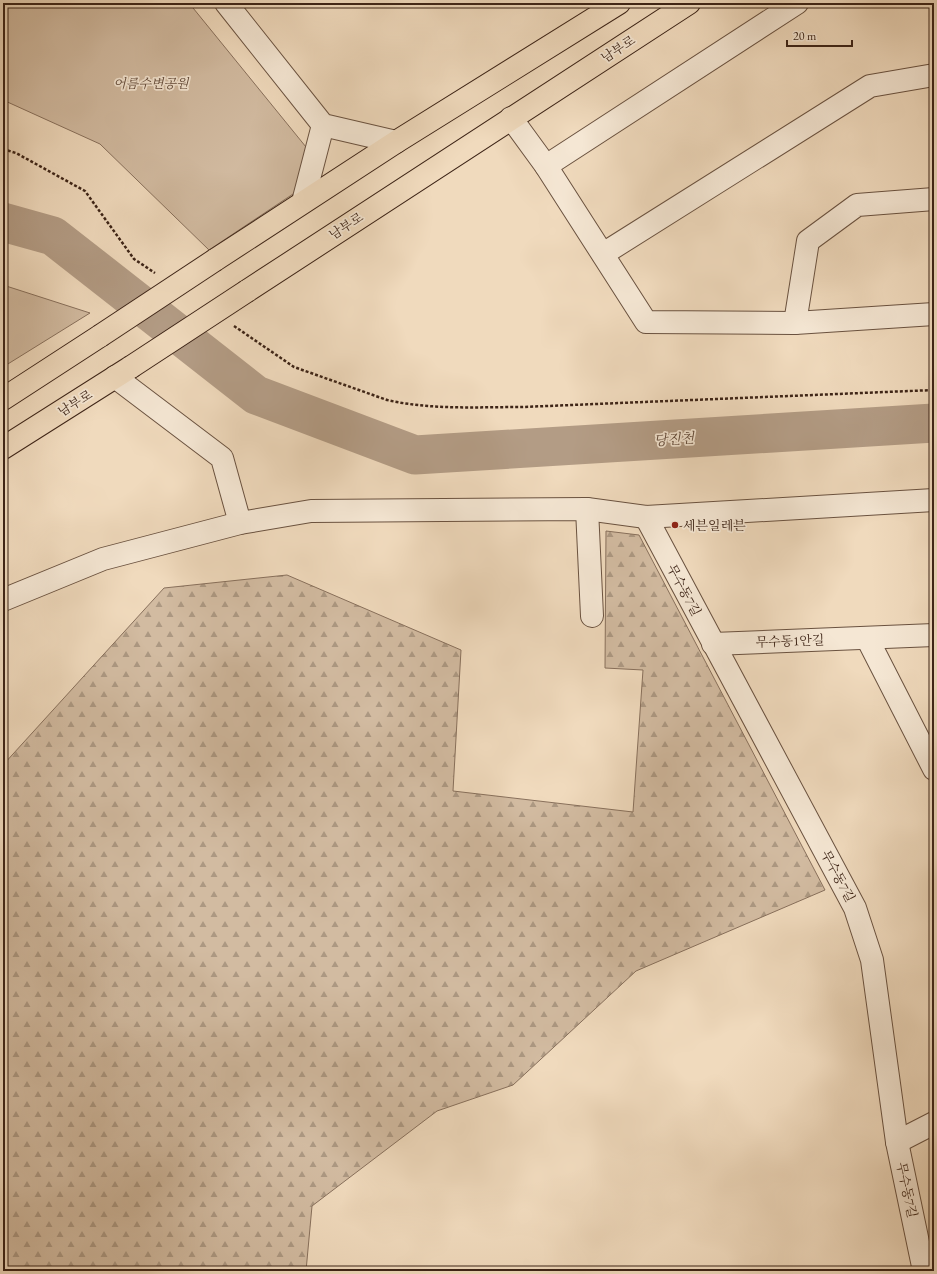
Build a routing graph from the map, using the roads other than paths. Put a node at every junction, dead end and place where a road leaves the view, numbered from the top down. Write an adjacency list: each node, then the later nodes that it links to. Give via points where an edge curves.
1 (226, 3): 7 (street)
2 (619, 3): 8 (main road)
3 (689, 3): 6 (main road, 남부로)
4 (797, 3): 9 (street)
5 (934, 75): 12 (street, via 870,86)
6 (511, 118): 9 (street); 15 (main road, 남부로, bridge)
7 (322, 125): 8 (street); 11 (street)
8 (396, 142): 11 (main road)
9 (546, 166): 12 (street)
10 (934, 199): 14 (street, via 857,205 808,241)
11 (303, 202): 16 (main road, bridge)
12 (603, 254): 14 (street, via 646,322)
13 (934, 314): 14 (street)
14 (795, 322)
15 (123, 372): 17 (main road, 남부로); 21 (street, via 222,458)
16 (3, 399)
17 (3, 448)
18 (934, 500): 20 (street)
19 (587, 509): 20 (street); 21 (street, via 311,511); 23 (street)
20 (646, 517): 26 (street, 무수동7길)
21 (240, 523): 22 (street, via 103,559)
22 (3, 600)
23 (592, 616)
24 (934, 635): 25 (street, 무수동1안길)
25 (867, 638): 26 (street, 무수동1안길); 27 (street)
26 (713, 644): 29 (street, 무수동7길, via 855,908 872,960)
27 (934, 769)
28 (934, 1123): 29 (street)
29 (897, 1142): 30 (street, 무수동7길)
30 (924, 1271)

